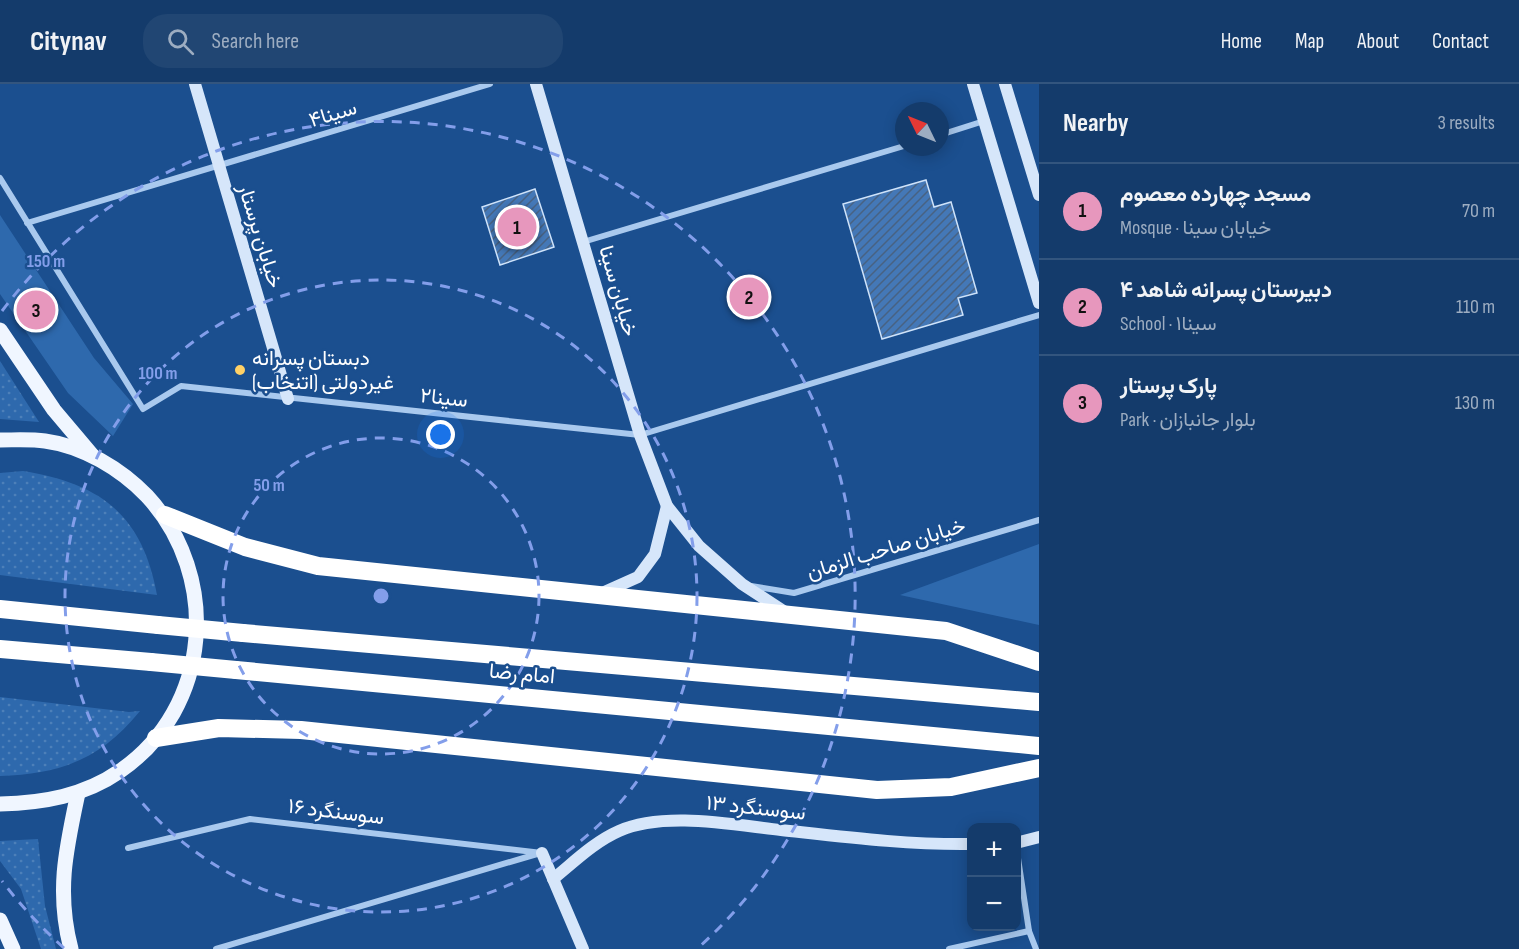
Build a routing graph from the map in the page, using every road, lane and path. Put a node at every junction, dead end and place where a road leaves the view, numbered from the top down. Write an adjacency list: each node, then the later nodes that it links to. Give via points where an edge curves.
1 (195, 84): 9 (street, خیابان پرستار)
2 (490, 84): 9 (street, سینا۴)
3 (536, 84): 13 (street, خیابان سینا)
4 (973, 84): 6 (street)
5 (1005, 84): 11 (street)
6 (984, 121): 7 (street); 14 (street)
7 (949, 132)
8 (895, 149): 13 (street)
9 (219, 166): 12 (street, سینا۴); 17 (street, خیابان پرستار)
10 (0, 178): 12 (street)
11 (1039, 195)
12 (27, 223): 17 (street, سینا۲, via 143,409 181,386)
13 (583, 242): 18 (street, خیابان سینا)
14 (1039, 303)
15 (1039, 315): 18 (street)
16 (0, 330): 20 (main road, via 54,410)
17 (288, 399): 18 (street, سینا۲)
18 (640, 435): 21 (street, خیابان سینا)
19 (0, 440): 20 (main road, via 46,441)
20 (92, 455): 22 (main road, via 132,480)
21 (667, 506): 24 (street, خیابان سینا, via 699,546); 25 (street, via 655,554 638,577)
22 (165, 515): 25 (highway, via 245,547 318,566); 31 (main road, via 187,557 197,604 195,652 181,698)
23 (1039, 520): 24 (street, خیابان صاحب الزمان, via 794,593)
24 (742, 584): 27 (street, خیابان سینا)
25 (596, 595): 27 (highway)
26 (0, 609): 30 (highway, امام رضا, bridge)
27 (788, 615): 29 (highway, via 946,631)
28 (0, 649): 32 (highway, امام رضا, bridge)
29 (1039, 662)
30 (1039, 702)
31 (156, 738): 33 (highway, via 219,728 301,730 878,790 951,787); 34 (main road, via 121,771)
32 (1039, 746)
33 (1039, 768)
34 (78, 793): 35 (main road, via 39,803); 46 (main road, via 63,860 64,923)
35 (0, 804)
36 (1039, 837): 37 (street)
37 (1021, 843)
38 (967, 844): 42 (street, سوسنگرد ۱۳, via 921,845 696,821 640,824 592,847)
39 (128, 848): 40 (street, سوسنگرد ۱۶, via 250,819)
40 (542, 853): 42 (street); 47 (street)
41 (1021, 873): 44 (street)
42 (553, 879): 48 (street)
43 (0, 920): 45 (main road)
44 (1029, 931): 49 (street); 50 (street)
45 (13, 949)
46 (72, 949)
47 (216, 949)
48 (583, 949)
49 (949, 949)
50 (1036, 949)

